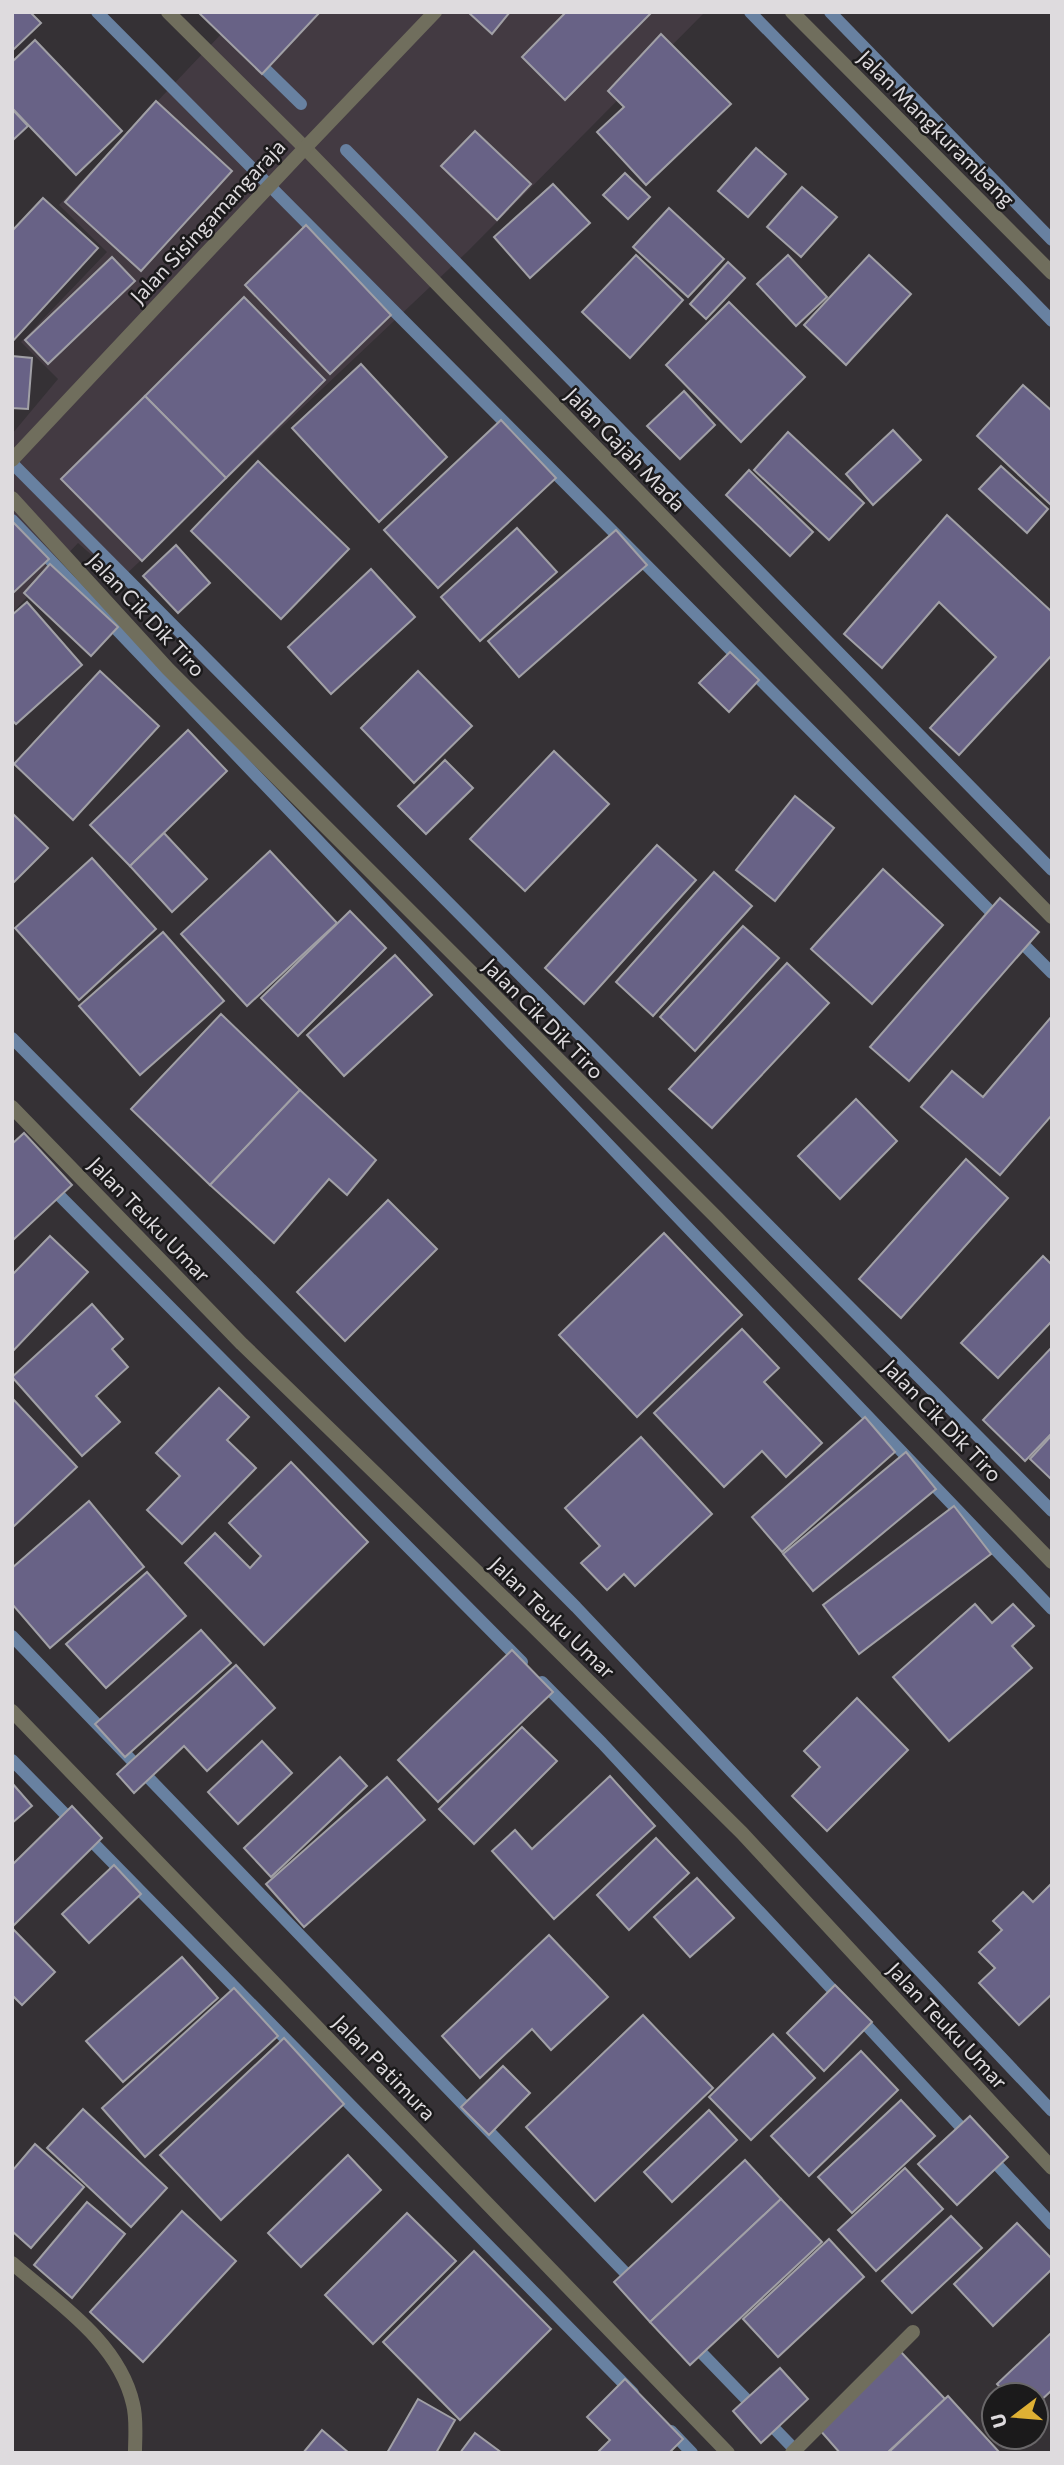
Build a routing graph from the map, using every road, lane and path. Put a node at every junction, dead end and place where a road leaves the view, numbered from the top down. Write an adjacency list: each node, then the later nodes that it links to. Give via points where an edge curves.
1 (168, 12): 4 (street, Jalan Gajah Mada)
2 (435, 12): 4 (street, Jalan Sisingamangaraja)
3 (792, 12): 5 (street, Jalan Mangkurambang)
4 (304, 148): 6 (street, Jalan Sisingamangaraja); 8 (street, Jalan Gajah Mada)
5 (1052, 273)
6 (12, 460)
7 (12, 498): 10 (street, Jalan Cik Dik Tiro, via 168,669 717,1218)
8 (1052, 918)
9 (12, 1107): 12 (street, Jalan Teuku Umar, via 242,1344 742,1833)
10 (1052, 1562)
11 (12, 1711): 16 (street, Jalan Patimura)
12 (1052, 2168)
13 (12, 2263): 15 (street, via 95,2336 120,2368 134,2405)
14 (913, 2332): 17 (street)
15 (135, 2453)
16 (728, 2453)
17 (792, 2453)

